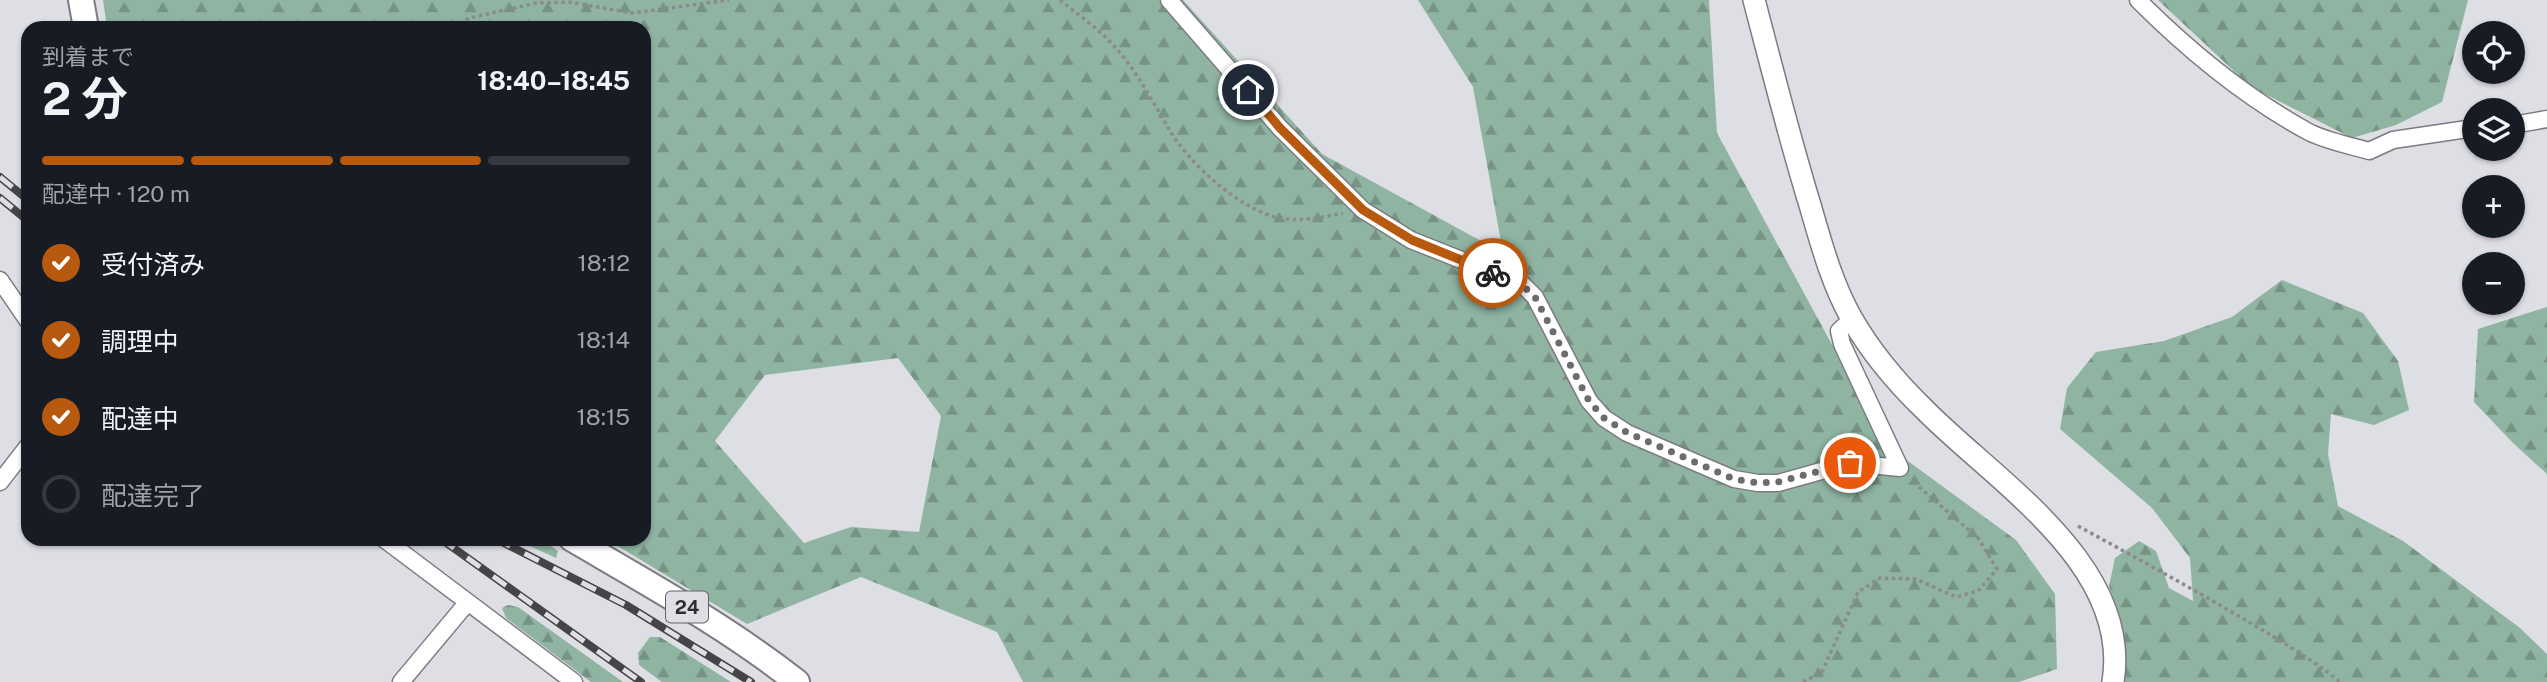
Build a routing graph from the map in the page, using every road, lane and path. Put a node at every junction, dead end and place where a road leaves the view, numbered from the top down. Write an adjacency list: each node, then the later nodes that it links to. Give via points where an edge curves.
1 (81, 0): 7 (main road)
2 (729, 0): 8 (path, via 632,13 569,2 536,3)
3 (1060, 0): 12 (path, via 1113,44 1170,131 1213,180 1257,210 1283,218)
4 (1169, 0): 12 (street, via 1280,128)
5 (1754, 0): 15 (street, via 1821,243)
6 (2138, 0): 11 (street, via 2246,93 2309,132 2369,151 2393,140)
7 (85, 21)
8 (464, 21)
9 (2547, 119): 10 (street)
10 (2525, 123)
11 (2462, 130)
12 (1363, 210): 17 (street, via 1412,240 1522,285 1548,319 1589,401 1604,418 1628,433 1734,479 1758,483 1850,463)
13 (0, 280): 14 (street)
14 (21, 311)
15 (1852, 319): 17 (street, via 1839,331 1842,344); 27 (street, via 1924,410 2065,542 2097,589 2107,615 2115,654)
16 (21, 455): 18 (street)
17 (1900, 468): 26 (path, via 1978,538 1997,569 1978,591 1956,597 1916,579 1880,578 1858,592 1822,672)
18 (0, 482)
19 (2078, 526): 28 (path, via 2275,637)
20 (393, 546): 22 (street)
21 (584, 546): 25 (main road, 24, via 762,654)
22 (467, 603): 23 (street); 24 (street)
23 (401, 682)
24 (574, 682)
25 (797, 682)
26 (1803, 682)
27 (2113, 682)
28 (2340, 682)

